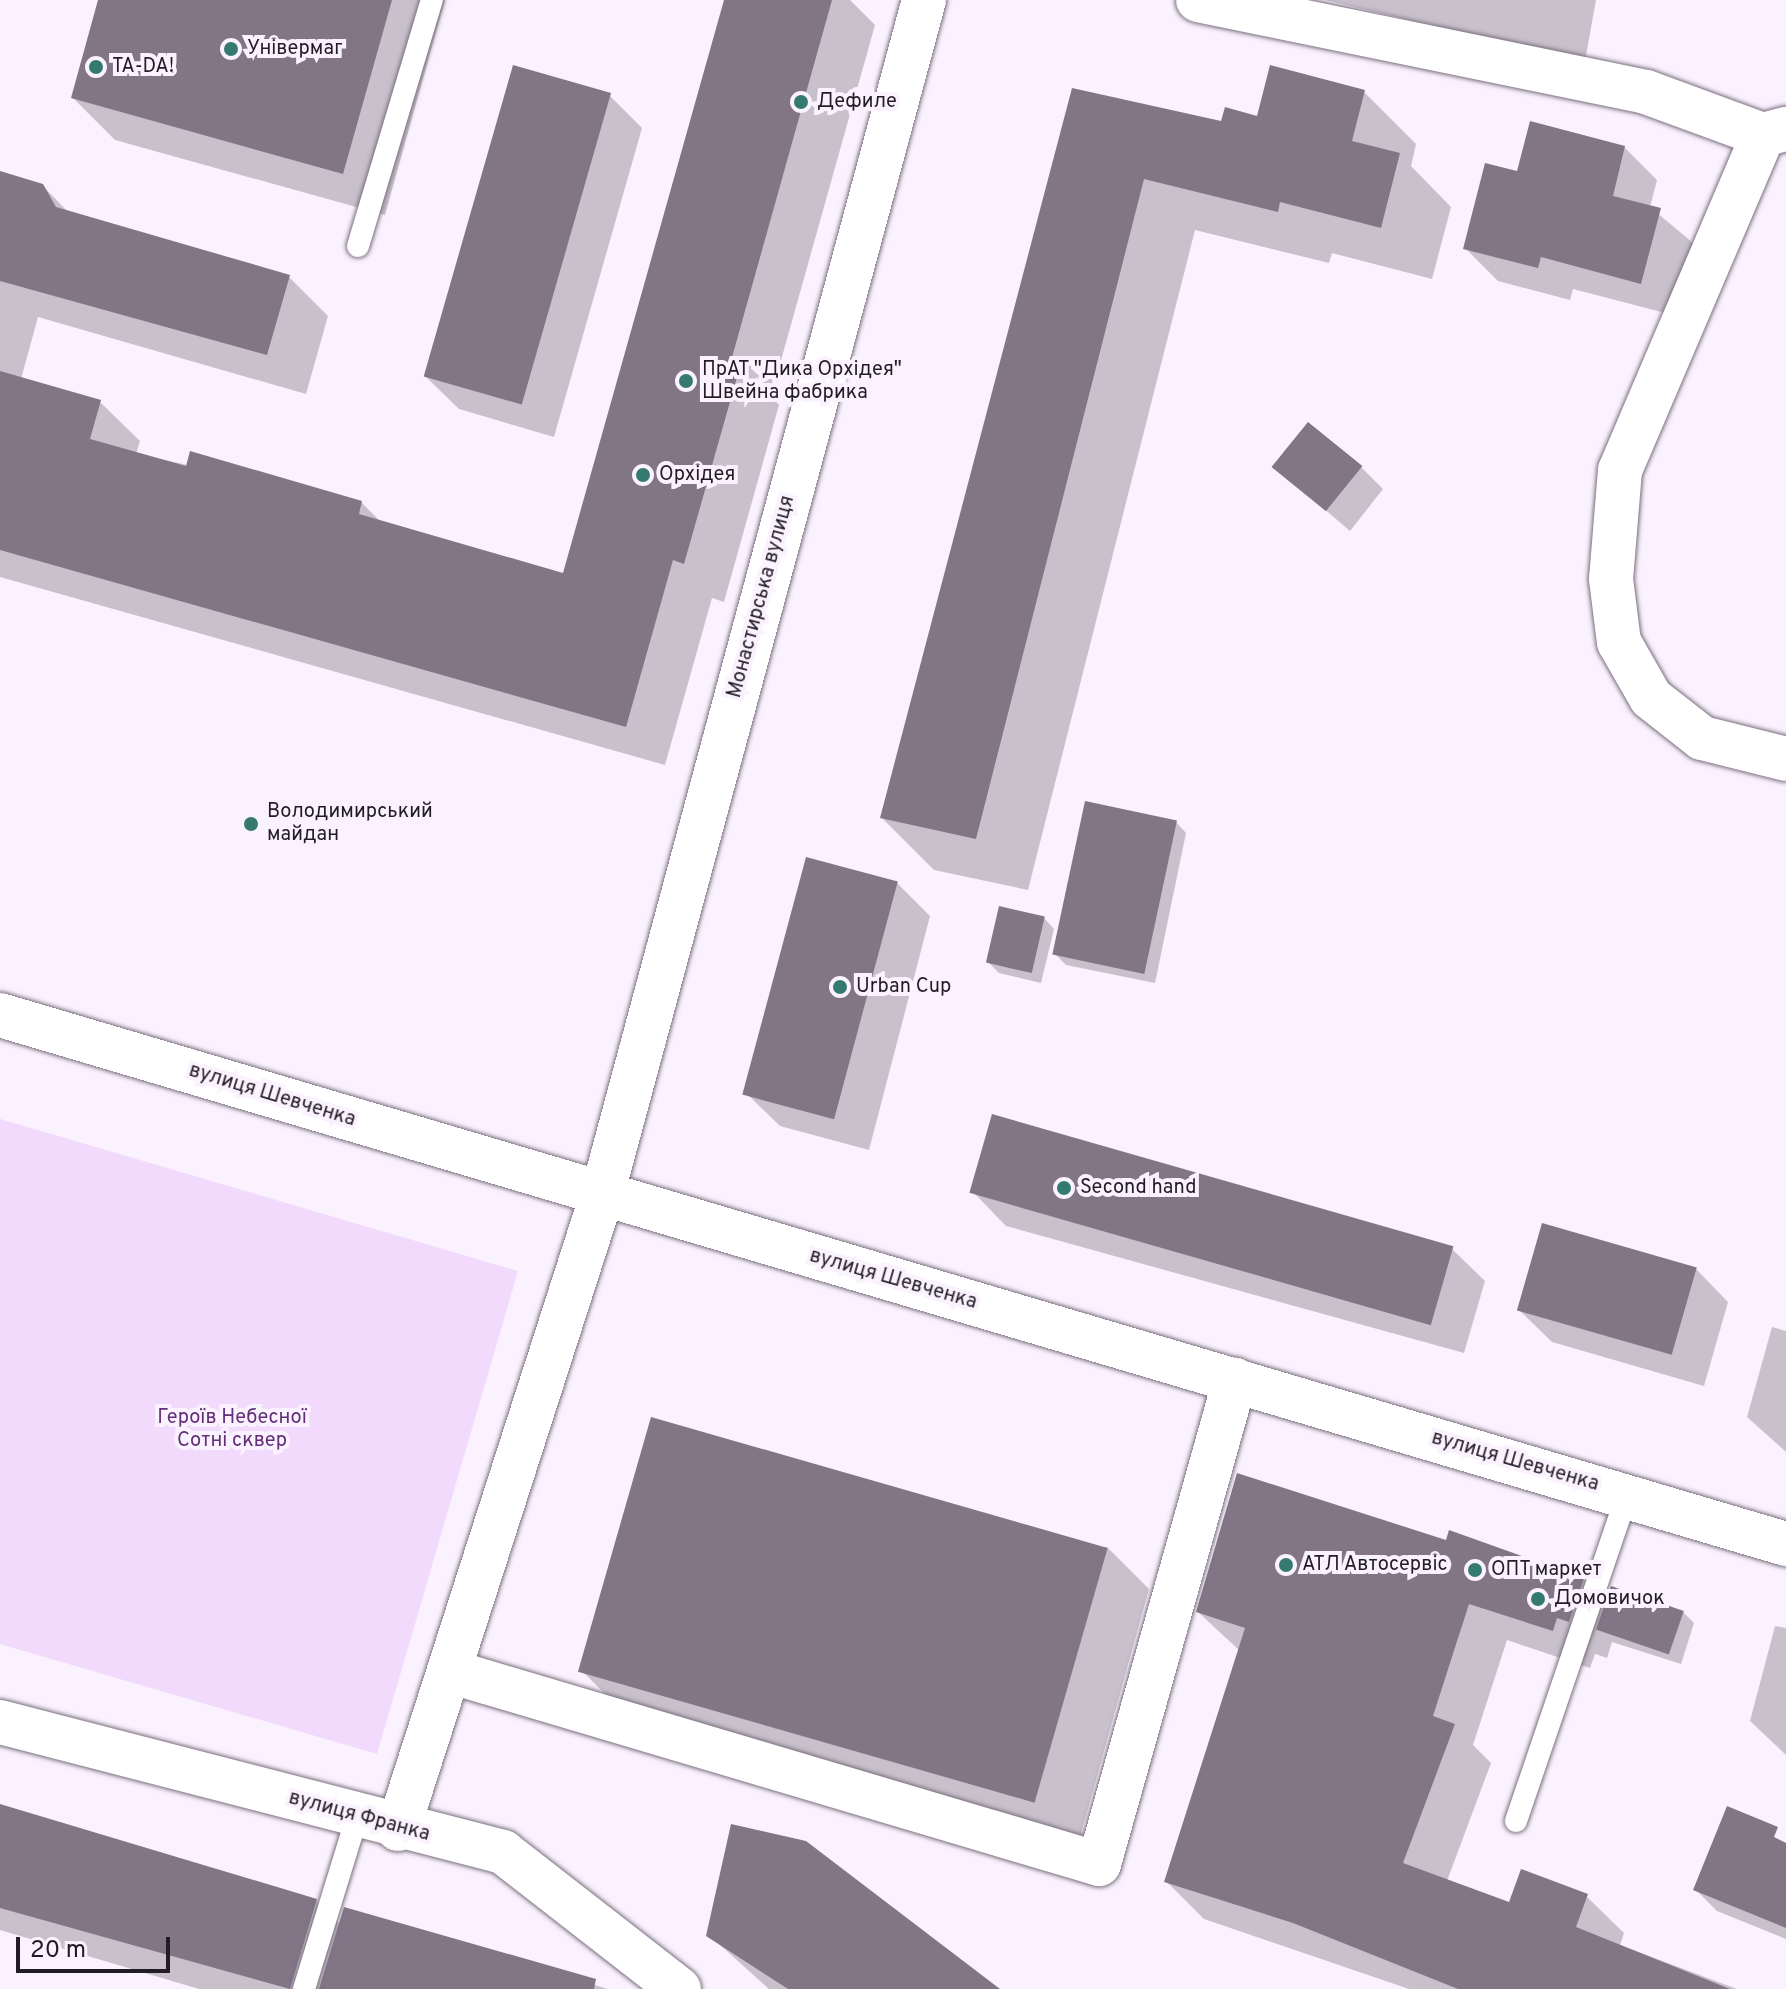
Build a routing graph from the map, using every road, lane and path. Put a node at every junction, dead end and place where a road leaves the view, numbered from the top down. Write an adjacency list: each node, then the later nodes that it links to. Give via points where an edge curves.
1 (432, 0): 5 (lane)
2 (924, 0): 8 (street, Монастирська вулиця)
3 (1198, 0): 4 (street, via 1646,92)
4 (1774, 132): 6 (street, via 1620,470 1612,611 1632,672 1674,721 1732,750)
5 (358, 246)
6 (1786, 759)
7 (0, 1015): 8 (street, вулиця Шевченка)
8 (602, 1195): 9 (street, вулиця Шевченка); 12 (street, Монастирська вулиця)
9 (1235, 1380): 10 (street, вулиця Шевченка); 12 (street, via 1099,1864)
10 (1627, 1495): 11 (street, вулиця Шевченка); 14 (lane)
11 (1786, 1544)
12 (449, 1671): 15 (street, Монастирська вулиця)
13 (0, 1722): 15 (street, вулиця Франка)
14 (1516, 1821)
15 (377, 1823): 16 (lane); 17 (street, вулиця Франка, via 503,1852)
16 (304, 1989)
17 (679, 1989)

